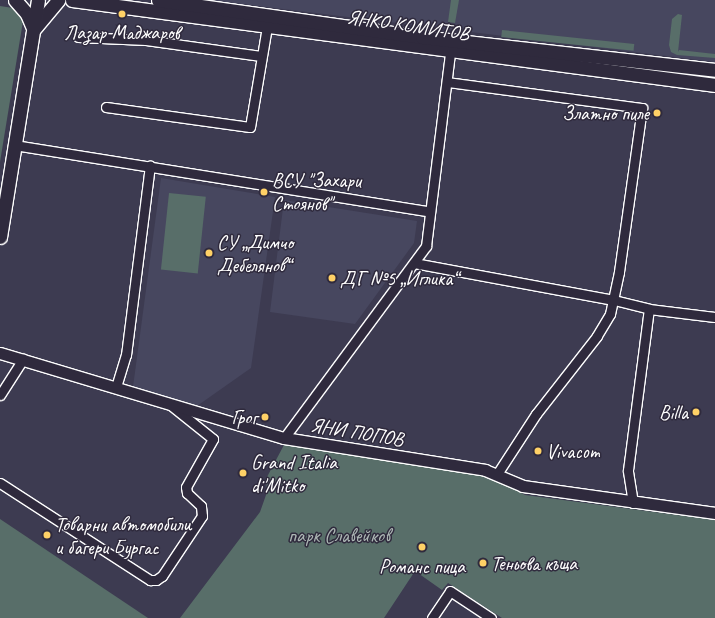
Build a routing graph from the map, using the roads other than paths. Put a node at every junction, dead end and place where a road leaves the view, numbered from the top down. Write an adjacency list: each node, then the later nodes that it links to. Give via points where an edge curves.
1 (15, 0): 10 (main road, via 27,14)
2 (38, 0): 10 (main road)
3 (58, 0): 10 (main road)
4 (72, 0): 8 (main road, ЯНКО КОМИТОВ)
5 (158, 0): 8 (main road, ЯНКО КОМИТОВ)
6 (212, 0): 7 (main road)
7 (224, 9): 8 (main road, ЯНКО КОМИТОВ); 14 (main road, ЯНКО КОМИТОВ, via 435,39)
8 (198, 11): 9 (main road, ЯНКО КОМИТОВ)
9 (267, 26): 12 (main road, ЯНКО КОМИТОВ); 13 (street)
10 (34, 29): 18 (main road)
11 (78, 37): 13 (street, via 146,40)
12 (450, 52): 15 (street); 16 (main road, ЯНКО КОМИТОВ, via 559,63)
13 (261, 56): 17 (street, via 250,127)
14 (715, 70)
15 (446, 82): 20 (street); 23 (street, via 642,108)
16 (715, 85)
17 (106, 107)
18 (14, 145): 19 (street); 21 (main road)
19 (150, 166): 20 (street); 28 (street, via 126,355)
20 (430, 212): 22 (street, via 426,246)
21 (0, 237)
22 (414, 263): 23 (street); 31 (street)
23 (614, 300): 24 (street); 32 (street, via 610,314 597,336 536,414)
24 (649, 309): 25 (street); 34 (street, via 628,470)
25 (715, 317)
26 (0, 353): 27 (street, ЯНИ ПОПОВ)
27 (23, 359): 28 (street, ЯНИ ПОПОВ); 29 (street)
28 (116, 387): 30 (street, ЯНИ ПОПОВ)
29 (0, 395)
30 (165, 401): 31 (street, ЯНИ ПОПОВ); 33 (street, via 214,439 186,487 187,494 201,506 202,516 162,576 156,580 150,580)
31 (284, 438): 32 (street, ЯНИ ПОПОВ)
32 (497, 474): 34 (street, ЯНИ ПОПОВ, via 523,486)
33 (0, 483)
34 (633, 503): 35 (street, ЯНИ ПОПОВ)
35 (715, 512)
36 (432, 618): 37 (street, via 450,591)
37 (491, 618)

